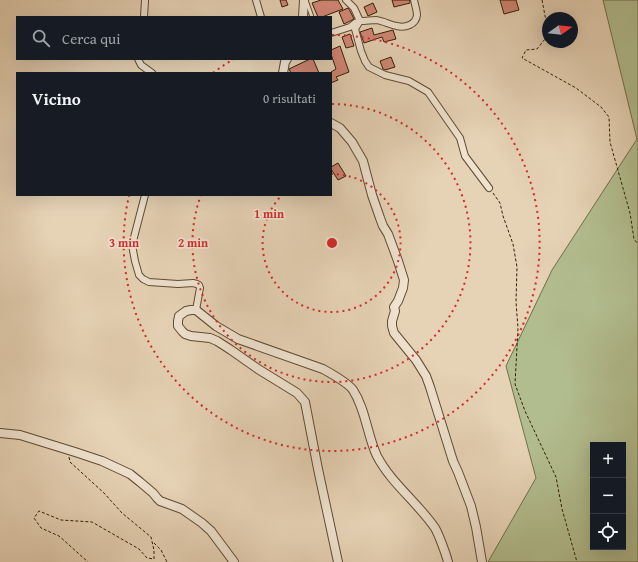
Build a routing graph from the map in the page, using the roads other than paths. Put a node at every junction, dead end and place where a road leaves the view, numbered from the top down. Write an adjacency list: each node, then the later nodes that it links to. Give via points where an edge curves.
1 (145, 0): 6 (street)
2 (256, 0): 7 (street)
3 (305, 0): 8 (street); 9 (lane)
4 (346, 0): 10 (street, via 354,8)
5 (414, 0): 10 (street, via 416,19 407,26 396,26 377,20)
6 (144, 16)
7 (261, 16)
8 (303, 16)
9 (312, 16)
10 (360, 21): 11 (street); 17 (street, via 355,29 369,67 385,75 410,82 428,92 460,138 465,156)
11 (332, 33)
12 (138, 60): 14 (street)
13 (286, 60): 15 (street)
14 (151, 72)
15 (283, 72)
16 (332, 124): 24 (street, via 340,128 352,142 363,161 380,218 398,261 404,280 394,307 392,326 394,333 422,369 430,387 453,461 471,506)
17 (489, 188)
18 (145, 196): 19 (street, via 132,245 139,275 149,282 199,285)
19 (196, 310): 22 (street, via 186,311 179,316 178,326 185,334 216,341 297,393 305,402); 23 (street, via 238,339 323,369 352,389 359,401 377,456 436,529)
20 (0, 432): 21 (street, via 20,435 66,449 130,474 160,501 182,509 202,523)
21 (234, 562)
22 (338, 562)
23 (448, 562)
24 (482, 562)

